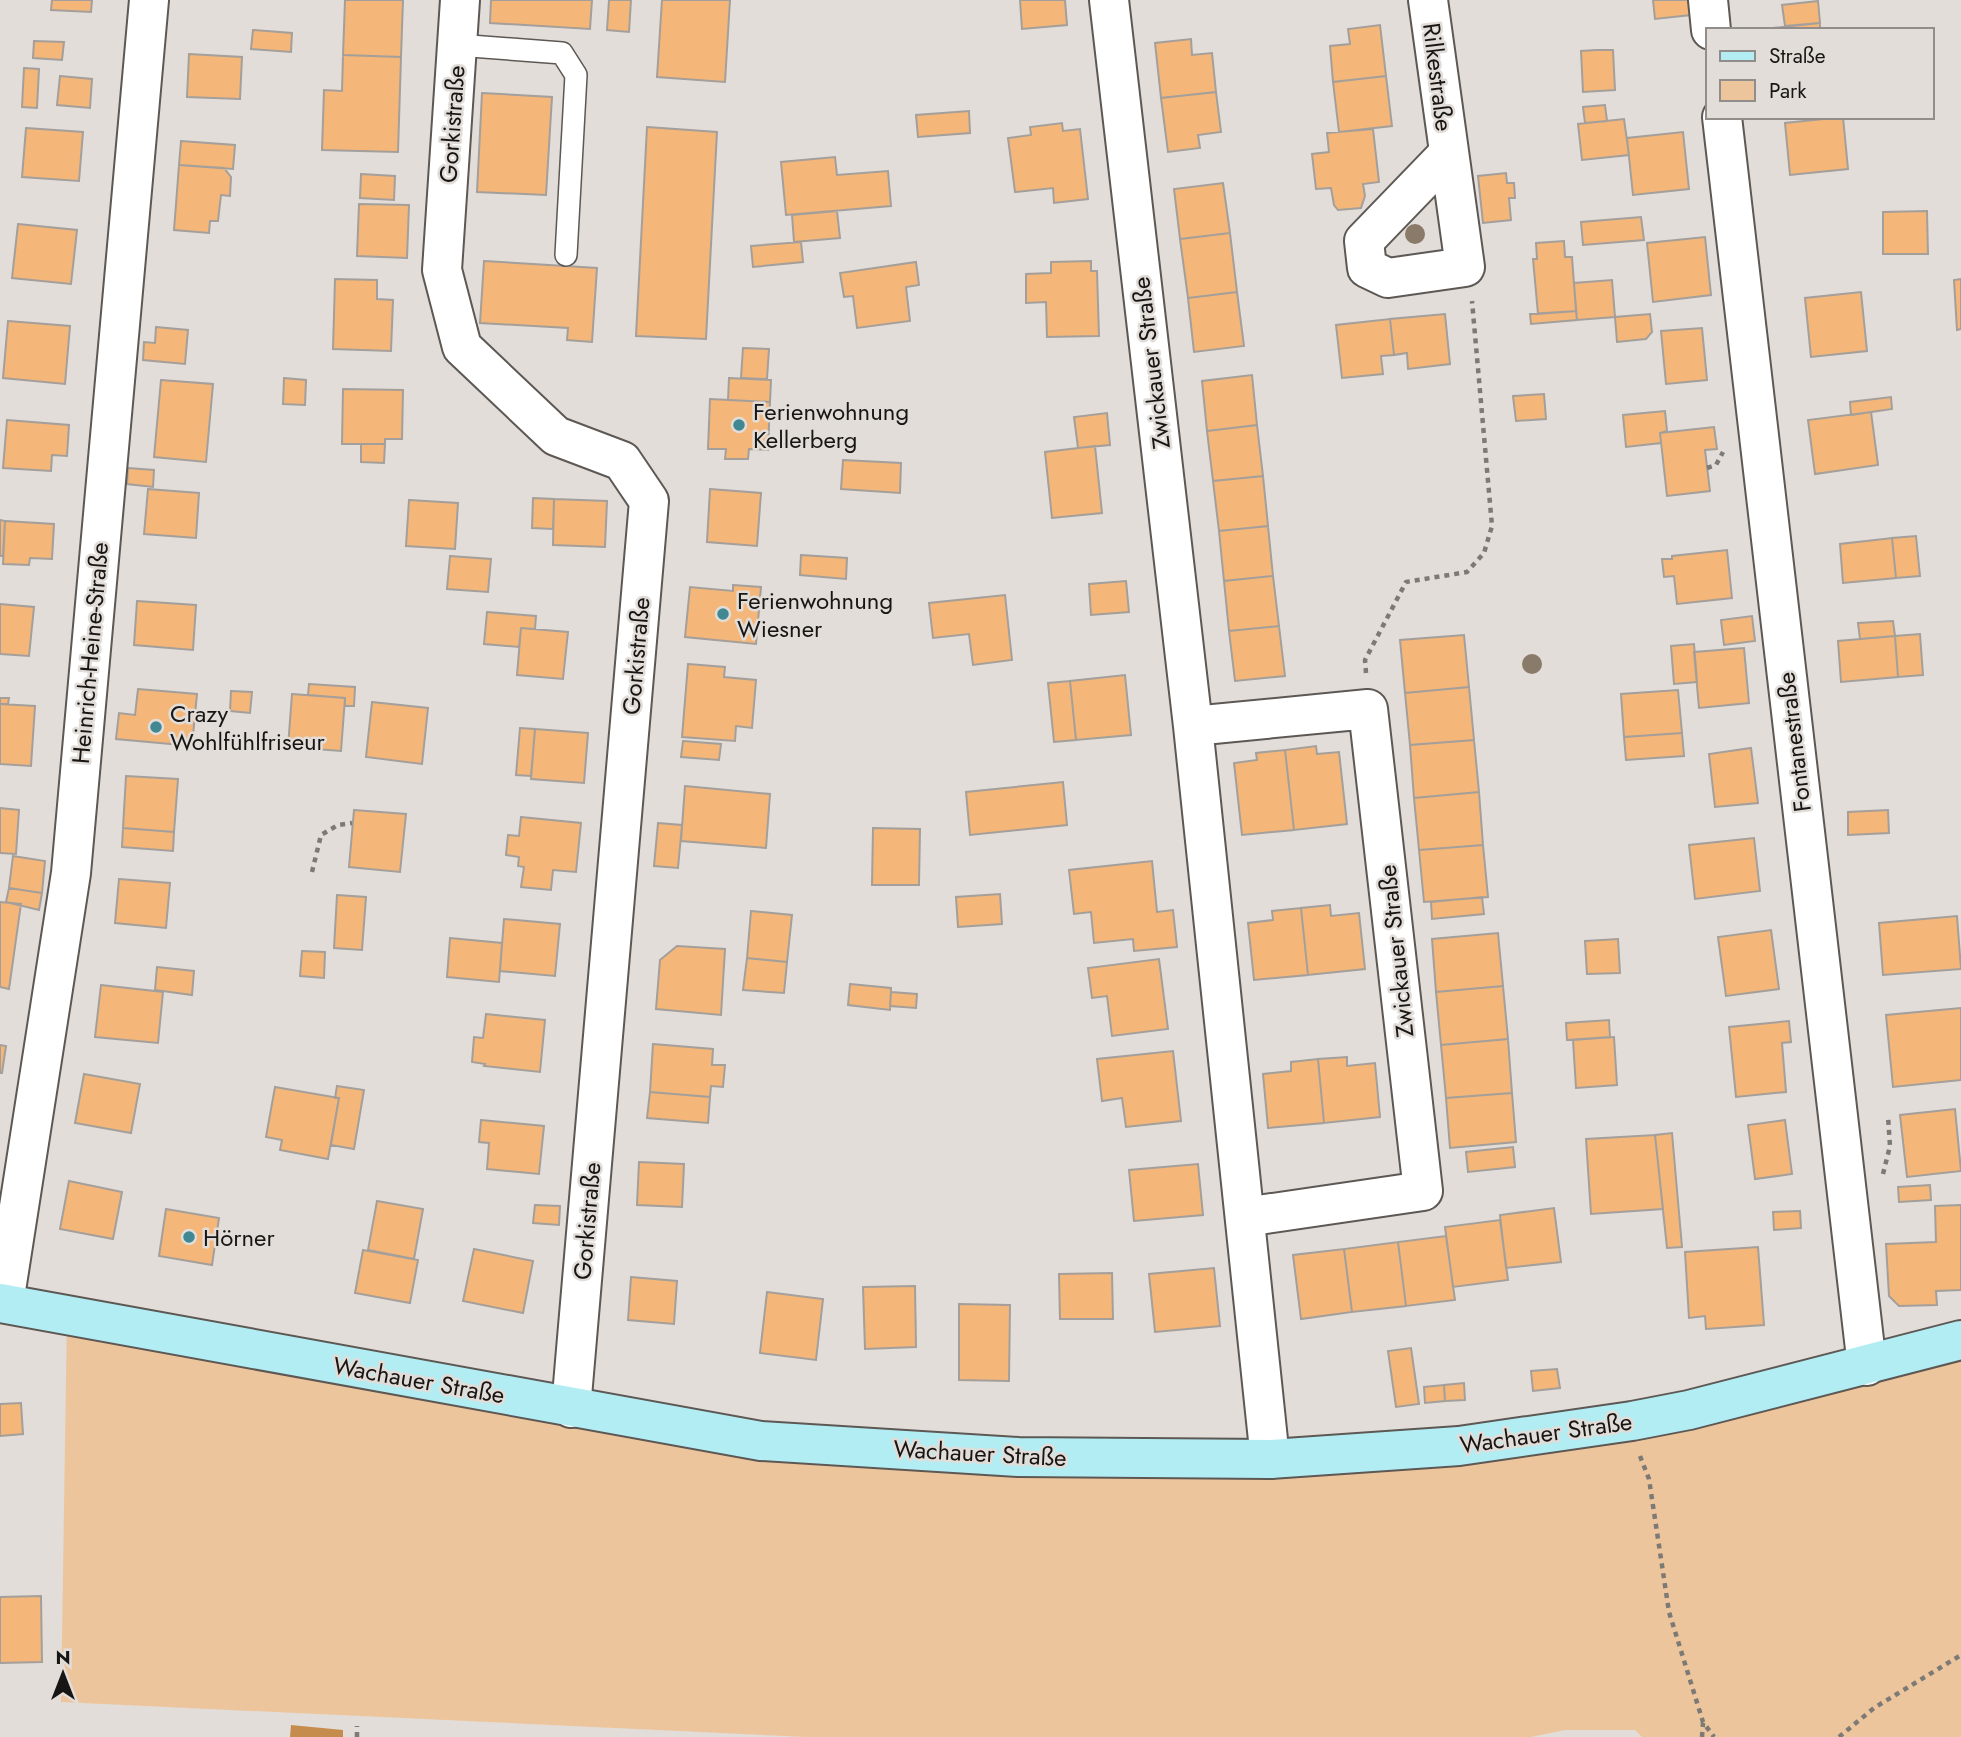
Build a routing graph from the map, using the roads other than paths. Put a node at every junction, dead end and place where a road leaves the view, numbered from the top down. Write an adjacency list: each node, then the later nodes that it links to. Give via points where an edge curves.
1 (149, 0): 13 (street, Heinrich-Heine-Straße, via 71,873)
2 (460, 0): 7 (street, Gorkistraße)
3 (1109, 0): 11 (street, Zwickauer Straße)
4 (1429, 0): 9 (street, Rilkestraße)
5 (1708, 0): 6 (street)
6 (1712, 28)
7 (457, 45): 10 (lane, via 562,53 576,75); 16 (street, Gorkistraße, via 442,270 462,347 556,436 622,461 649,501)
8 (1722, 119): 15 (street, Fontanestraße)
9 (1448, 154): 9 (street, Rilkestraße, via 1465,267 1388,278 1367,268 1364,241)
10 (566, 255)
11 (1193, 726): 12 (street, Zwickauer Straße); 12 (street, Zwickauer Straße, via 1368,709 1423,1191)
12 (1245, 1216): 17 (street, Zwickauer Straße)
13 (2, 1303): 16 (main road, Wachauer Straße)
14 (1961, 1340): 15 (main road, Wachauer Straße)
15 (1867, 1366): 17 (main road, Wachauer Straße, via 1632,1421 1459,1446)
16 (570, 1408): 17 (main road, Wachauer Straße, via 761,1441 1018,1457)
17 (1270, 1459)

